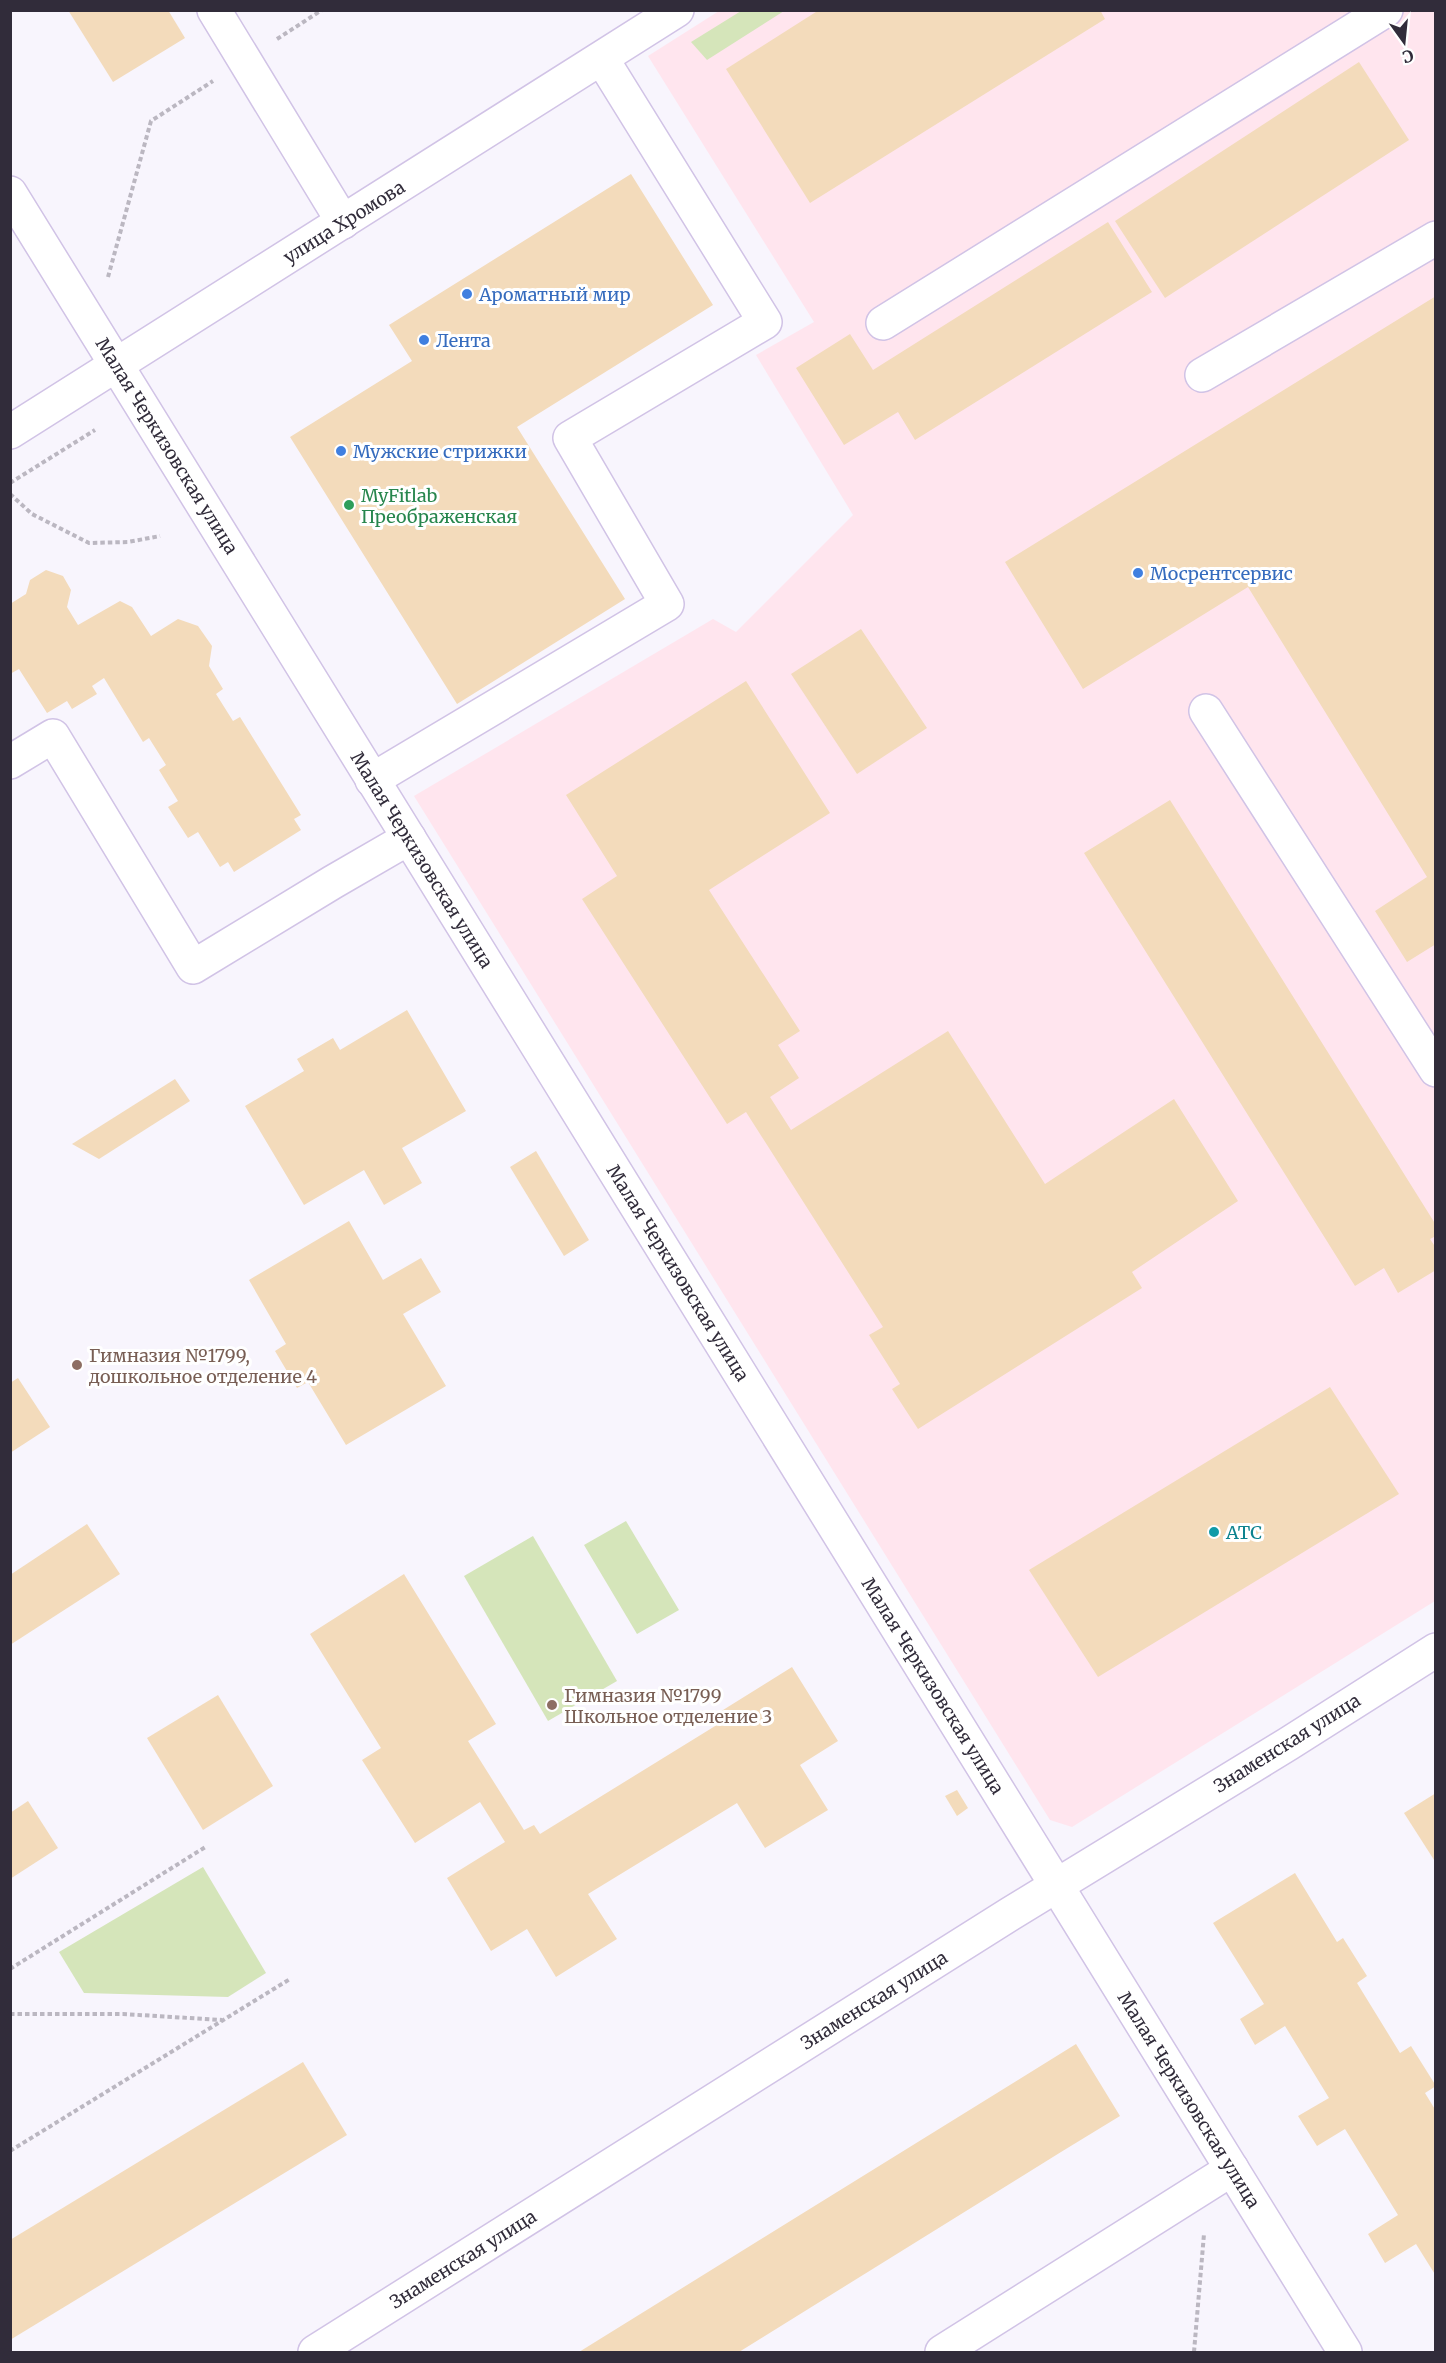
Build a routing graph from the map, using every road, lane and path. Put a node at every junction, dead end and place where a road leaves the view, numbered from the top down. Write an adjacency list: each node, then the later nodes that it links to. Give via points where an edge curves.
1 (214, 10): 7 (street)
2 (322, 10): 7 (path)
3 (677, 10): 5 (street, улица Хромова)
4 (1386, 10): 12 (street)
5 (643, 20): 6 (street, улица Хромова)
6 (602, 59): 9 (street, улица Хромова); 22 (street, via 765,322 570,438 667,604)
7 (244, 60): 9 (street); 11 (path, via 152,121)
8 (10, 193): 13 (street, Малая Черкизовская улица)
9 (343, 222): 13 (street, улица Хромова)
10 (1436, 238): 14 (street)
11 (108, 277)
12 (883, 323)
13 (117, 366): 16 (street, улица Хромова); 22 (street, Малая Черкизовская улица)
14 (1202, 375)
15 (95, 430): 17 (path)
16 (10, 432)
17 (10, 483)
18 (10, 494): 19 (path, via 32,514 89,543)
19 (160, 536)
20 (1206, 711): 24 (street)
21 (10, 762): 23 (street, via 53,736 193,967)
22 (372, 780): 23 (street, Малая Черкизовская улица)
23 (409, 838): 27 (street, Малая Черкизовская улица)
24 (1436, 1070)
25 (1436, 1650): 27 (street, Знаменская улица)
26 (207, 1846): 28 (path)
27 (1056, 1886): 33 (street, Малая Черкизовская улица); 35 (street, Знаменская улица)
28 (10, 1969)
29 (290, 1979): 31 (path)
30 (10, 2014): 31 (path, via 123,2014)
31 (223, 2020): 32 (path)
32 (10, 2151)
33 (1232, 2169): 36 (street); 38 (street, Малая Черкизовская улица)
34 (1204, 2234): 37 (path)
35 (315, 2352)
36 (942, 2352)
37 (1194, 2352)
38 (1345, 2352)

